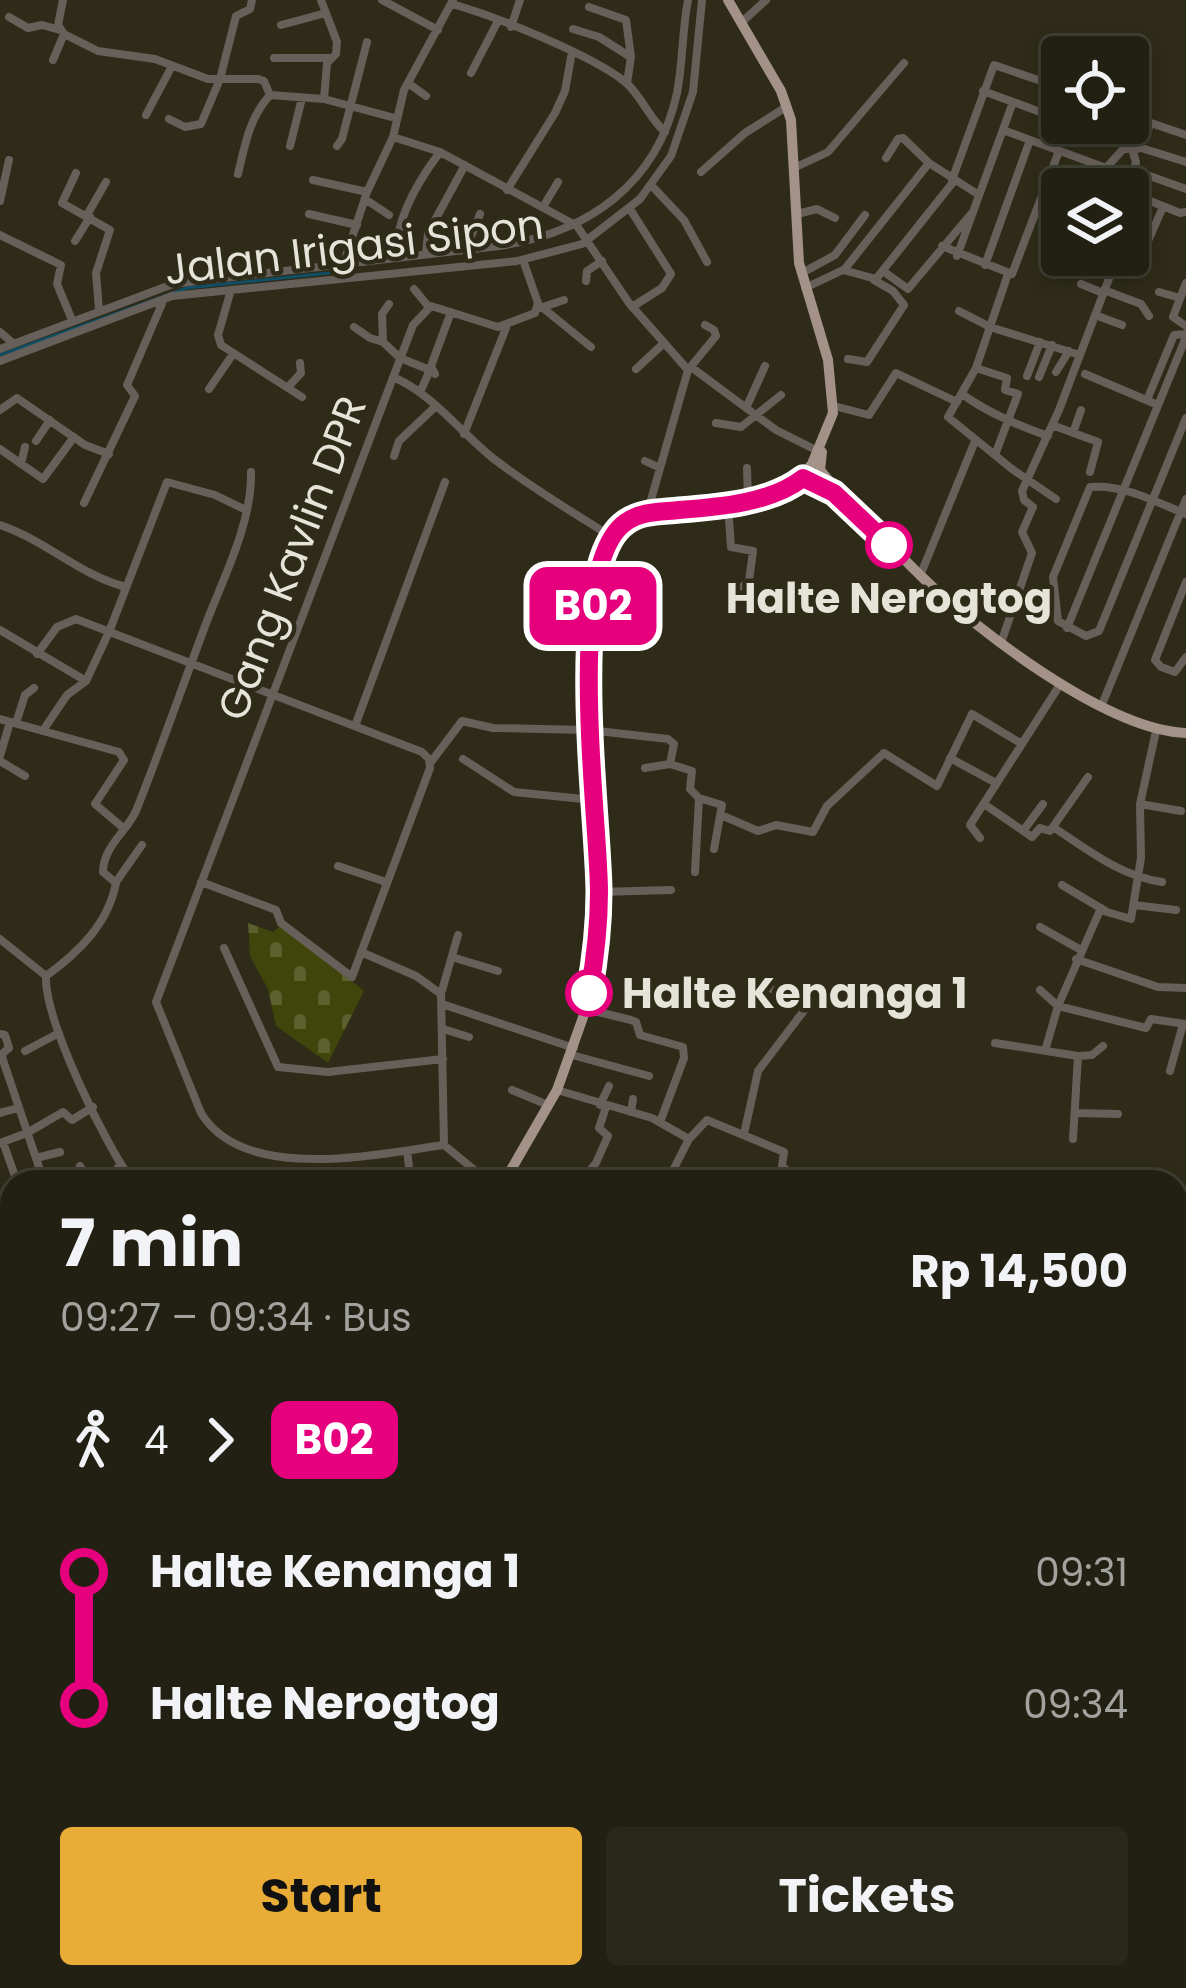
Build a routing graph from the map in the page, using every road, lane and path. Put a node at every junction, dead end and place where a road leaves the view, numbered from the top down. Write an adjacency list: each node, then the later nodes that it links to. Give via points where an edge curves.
1 (63, 0): 21 (street)
2 (251, 0): 31 (street, via 236,16)
3 (321, 0): 13 (street)
4 (382, 0): 11 (street)
5 (520, 0): 18 (street)
6 (688, 0): 33 (street, Jalan Irigasi Sipon)
7 (702, 0): 36 (street, Jalan Irigasi Sipon)
8 (728, 0): 16 (main road)
9 (766, 0): 16 (street)
10 (453, 2): 15 (street); 20 (street)
11 (394, 3): 20 (street)
12 (589, 7): 24 (street, via 626,20)
13 (326, 13): 17 (street); 26 (street, via 337,42)
14 (9, 17): 21 (street)
15 (498, 21): 18 (street); 30 (street)
16 (740, 23): 46 (main road)
17 (281, 26)
18 (511, 27): 23 (street)
19 (573, 29): 24 (street)
20 (438, 30): 34 (street)
21 (63, 33): 27 (street); 29 (street, via 98,50)
22 (367, 42): 45 (street)
23 (572, 52): 35 (street); 77 (street, via 555,113)
24 (631, 57): 35 (street)
25 (274, 58): 26 (street)
26 (331, 58): 42 (street)
27 (53, 60)
28 (904, 63): 66 (street, via 828,152)
29 (172, 66): 31 (street); 48 (street)
30 (471, 73)
31 (220, 79): 38 (street, via 261,80); 50 (street, via 201,124)
32 (1041, 81): 37 (street, via 996,65)
33 (679, 82): 36 (street, via 686,89); 40 (street, Jalan Irigasi Sipon)
34 (408, 83): 39 (street); 49 (street)
35 (627, 83): 52 (street)
36 (694, 84): 43 (street, Jalan Irigasi Sipon)
37 (983, 91): 44 (street); 73 (street)
38 (270, 95): 41 (street); 70 (street, via 258,107)
39 (426, 96)
40 (676, 97): 43 (street, via 685,93); 52 (street, Jalan Irigasi Sipon)
41 (302, 98): 42 (street); 57 (street)
42 (324, 99): 45 (street)
43 (691, 101): 76 (street, Jalan Irigasi Sipon)
44 (1013, 102): 47 (street); 51 (street)
45 (350, 106): 49 (street); 58 (street)
46 (787, 106): 66 (main road); 69 (street)
47 (1041, 113)
48 (146, 115)
49 (395, 118): 54 (street)
50 (169, 119)
51 (1003, 130): 55 (street); 79 (street)
52 (665, 131): 96 (street, Jalan Irigasi Sipon)
53 (1186, 135): 56 (street, via 1151,123)
54 (393, 137): 60 (street); 80 (street)
55 (1030, 140): 59 (street); 109 (street)
56 (1131, 145): 59 (street, via 1109,169); 63 (street); 67 (street)
57 (290, 146)
58 (337, 146)
59 (1059, 151): 113 (street)
60 (440, 152): 65 (street); 104 (street, via 401,226)
61 (886, 158): 64 (street, via 903,138)
62 (9, 160): 81 (street)
63 (1186, 162)
64 (929, 163): 73 (street); 110 (street)
65 (465, 165): 77 (street); 102 (street, via 428,232)
66 (796, 167): 89 (main road)
67 (1133, 168)
68 (76, 172): 93 (street, via 62,203)
69 (700, 172)
70 (238, 174)
71 (1149, 176): 78 (street)
72 (313, 180): 80 (street)
73 (953, 180): 79 (street); 111 (street)
74 (106, 182): 93 (street)
75 (558, 182): 83 (street)
76 (652, 186): 85 (street, Jalan Irigasi Sipon); 107 (street)
77 (507, 190): 83 (street)
78 (1186, 190)
79 (980, 195): 90 (street)
80 (366, 196): 91 (street); 95 (street)
81 (0, 200)
82 (1149, 200): 84 (street)
83 (543, 207): 96 (street)
84 (1162, 207): 86 (street); 98 (street)
85 (630, 208): 96 (street, Jalan Irigasi Sipon); 129 (street, via 670,270 669,282)
86 (1186, 212)
87 (309, 214): 95 (street)
88 (480, 214): 101 (street)
89 (797, 214): 94 (street, via 817,209); 112 (main road)
90 (973, 214): 100 (street); 103 (street)
91 (388, 215)
92 (865, 215): 112 (street, via 835,255)
93 (88, 216): 99 (street); 131 (street, via 110,230 96,273)
94 (835, 218)
95 (357, 224): 108 (street)
96 (583, 233): 101 (street, Jalan Irigasi Sipon); 105 (street, Jalan Irigasi Sipon); 106 (street)
97 (0, 235): 136 (street, via 61,265 57,284)
98 (1149, 239)
99 (75, 241)
100 (942, 247): 103 (street); 111 (street, via 908,289)
101 (466, 249): 102 (street, Jalan Irigasi Sipon)
102 (426, 254): 104 (street, Jalan Irigasi Sipon)
103 (957, 256): 109 (street)
104 (396, 258): 108 (street, Jalan Irigasi Sipon)
105 (523, 260): 120 (street, Jalan Irigasi Sipon); 130 (street)
106 (602, 261): 116 (street); 129 (street)
107 (707, 262)
108 (344, 265): 131 (street, Jalan Irigasi Sipon, via 172,284)
109 (985, 266): 113 (street)
110 (843, 270): 115 (street); 121 (street)
111 (883, 272): 115 (street)
112 (801, 274): 121 (main road)
113 (1008, 274): 141 (street)
114 (1110, 276): 122 (street)
115 (874, 280): 155 (street, via 904,305 868,362)
116 (586, 281)
117 (1186, 283): 125 (street)
118 (1081, 284): 122 (street)
119 (414, 289): 128 (street)
120 (231, 290): 124 (street, Jalan Irigasi Sipon); 152 (street, via 218,338)
121 (805, 291): 177 (main road)
122 (1104, 292): 134 (street); 135 (street, via 1141,304)
123 (1159, 292): 125 (street)
124 (164, 298): 156 (street, Jalan Irigasi Sipon); 196 (street)
125 (1180, 298): 143 (street, via 1173,320)
126 (564, 300): 130 (street)
127 (389, 304): 144 (street)
128 (428, 306): 133 (street); 154 (street, Gang Kavlin DPR)
129 (632, 307): 147 (street)
130 (541, 308): 139 (street); 149 (street)
131 (98, 310): 136 (street, Jalan Irigasi Sipon)
132 (959, 311): 141 (street)
133 (452, 312): 139 (street); 162 (street)
134 (1095, 315): 138 (street); 153 (street)
135 (1150, 316)
136 (72, 320): 146 (street, Jalan Irigasi Sipon)
137 (705, 325): 160 (street, via 716,336)
138 (1122, 325)
139 (506, 326): 187 (street)
140 (354, 327): 144 (street)
141 (990, 327): 145 (street); 159 (street)
142 (0, 332): 146 (street)
143 (1186, 332): 174 (street, via 1174,334); 175 (street)
144 (383, 342): 154 (street)
145 (1040, 342): 148 (street); 165 (street)
146 (14, 344): 150 (street, Jalan Irigasi Sipon)
147 (664, 344): 160 (street); 161 (street)
148 (1052, 346): 151 (street); 167 (street)
149 (591, 347)
150 (0, 349)
151 (1069, 351): 153 (street); 163 (street)
152 (233, 354): 168 (street); 169 (street)
153 (1080, 355): 185 (street)
154 (400, 358): 162 (street); 166 (street, Gang Kavlin DPR)
155 (848, 359)
156 (0, 361)
157 (300, 363): 168 (street, via 302,373)
158 (765, 366): 180 (street)
159 (976, 368): 173 (street); 183 (street, via 1007,378 1005,390 1018,394)
160 (690, 369): 180 (street); 201 (street)
161 (636, 370)
162 (432, 372): 170 (street)
163 (1056, 373)
164 (1085, 374): 174 (street)
165 (1027, 376)
166 (393, 377): 170 (street); 235 (street, Gang Kavlin DPR)
167 (1040, 377)
168 (288, 387): 172 (street)
169 (209, 388)
170 (421, 390): 176 (street)
171 (781, 395): 180 (street)
172 (302, 397)
173 (960, 398): 177 (street, via 896,373 869,415); 183 (street); 192 (street, via 947,417)
174 (1147, 400): 175 (street)
175 (1158, 405): 208 (street)
176 (435, 406): 187 (street); 198 (street)
177 (834, 406): 190 (main road)
178 (0, 410): 182 (street, via 17,398)
179 (1081, 410): 186 (street)
180 (750, 411): 184 (street, via 737,428); 195 (street)
181 (1186, 418): 213 (street)
182 (50, 420): 189 (street); 191 (street)
183 (1010, 422): 188 (street); 197 (street)
184 (716, 424)
185 (1052, 425): 186 (street); 188 (street)
186 (1073, 433): 204 (street, via 1098,442)
187 (464, 434): 220 (street)
188 (1048, 436): 206 (street)
189 (74, 437): 196 (street); 200 (street, via 44,479)
190 (824, 437): 195 (main road); 212 (main road, via 820,470)
191 (36, 441)
192 (975, 441): 197 (street); 221 (street)
193 (25, 446): 200 (street)
194 (0, 449): 200 (street)
195 (818, 451): 205 (main road)
196 (109, 454): 214 (street)
197 (995, 454): 206 (street)
198 (394, 456)
199 (645, 461): 201 (street)
200 (21, 464)
201 (660, 468): 218 (street)
202 (747, 468): 211 (street)
203 (251, 472): 216 (street)
204 (1090, 472)
205 (803, 478): 211 (main road); 212 (main road)
206 (1027, 480): 209 (street); 228 (street, via 1022,495 1033,511 1022,532 1032,553)
207 (446, 482): 238 (street)
208 (1124, 490): 213 (street); 225 (street); 225 (street, via 1088,491 1052,583 1055,617)
209 (1056, 499)
210 (1186, 499): 217 (street)
211 (748, 500): 215 (main road)
212 (842, 500): 221 (main road)
213 (1153, 501): 217 (street); 225 (street, via 1099,631)
214 (84, 503)
215 (728, 506): 218 (main road); 224 (street, via 731,547 753,550 749,581)
216 (245, 510): 223 (street, via 168,481); 231 (street)
217 (1183, 513): 236 (street)
218 (647, 514): 220 (main road)
219 (0, 525): 223 (street)
220 (612, 537): 240 (main road, via 594,594)
221 (920, 576): 228 (main road)
222 (1186, 582): 230 (street, via 1155,659 1175,672)
223 (126, 587): 227 (street)
224 (731, 597)
225 (1067, 628)
226 (0, 630): 229 (street)
227 (109, 632): 229 (street, via 69,619); 231 (street); 232 (street)
228 (1001, 643): 233 (main road)
229 (37, 654): 232 (street)
230 (1186, 657)
231 (191, 663): 235 (street); 260 (street, via 133,818)
232 (86, 682): 239 (street)
233 (1062, 682): 236 (main road); 243 (street)
234 (34, 688): 237 (street)
235 (272, 693): 238 (street); 270 (street, Gang Kavlin DPR)
236 (1101, 706): 241 (main road)
237 (9, 721): 239 (street); 245 (street)
238 (355, 726): 247 (street)
239 (44, 729): 260 (street, via 122,755 121,769 94,804)
240 (589, 730): 247 (street, via 462,721); 248 (street, via 668,739); 254 (main road)
241 (1156, 731): 242 (main road); 257 (street)
242 (1186, 733)
243 (1022, 744): 244 (street, via 972,714); 252 (street)
244 (950, 758): 252 (street); 259 (street, via 937,786 884,753 827,806 813,832 776,825 758,831)
245 (0, 759): 250 (street)
246 (463, 759): 254 (street, via 514,792)
247 (431, 763): 271 (street)
248 (670, 764): 249 (street); 253 (street, via 692,771 690,789)
249 (645, 768)
250 (25, 776)
251 (1088, 777): 261 (street)
252 (997, 783): 255 (street)
253 (699, 798): 259 (street, via 722,805); 267 (street)
254 (593, 800): 275 (main road)
255 (984, 804): 262 (street); 263 (street, via 970,825)
256 (1043, 804): 262 (street)
257 (1140, 804): 258 (street); 268 (street)
258 (1181, 812)
259 (721, 815): 265 (street)
260 (121, 826): 269 (street, via 101,868)
261 (1053, 827): 262 (street, via 1032,837); 268 (street)
262 (1023, 832)
263 (980, 838)
264 (142, 845): 269 (street)
265 (714, 849)
266 (338, 866): 271 (street)
267 (695, 870)
268 (1138, 879): 272 (street); 276 (street)
269 (116, 882): 287 (street, via 94,932)
270 (201, 882): 283 (street, via 276,910 352,977); 328 (street, Gang Kavlin DPR, via 157,994 201,1113 217,1132 289,1158)
271 (386, 882): 283 (street)
272 (1162, 882)
273 (1062, 885): 277 (street)
274 (671, 890): 275 (street)
275 (599, 892): 293 (main road)
276 (1134, 905): 277 (street, via 1129,920); 278 (street)
277 (1100, 908): 284 (street)
278 (1177, 910)
279 (1040, 927): 284 (street)
280 (458, 935): 285 (street)
281 (0, 939): 287 (street)
282 (224, 948): 306 (street, via 278,1067 328,1072)
283 (361, 952): 291 (street, via 416,976)
284 (1078, 954): 288 (street, via 1158,987); 292 (street)
285 (452, 957): 286 (street); 291 (street)
286 (498, 970)
287 (46, 976): 296 (street)
288 (1186, 988)
289 (772, 989): 323 (street, via 806,1008 758,1071)
290 (1040, 990): 292 (street)
291 (441, 999): 295 (street); 303 (street)
292 (1058, 1006): 294 (street, via 1146,1028 1151,1019); 302 (street)
293 (586, 1009): 303 (main road); 321 (street, via 631,1020 640,1035 683,1047)
294 (1184, 1024): 305 (street)
295 (443, 1029): 298 (street); 306 (street)
296 (59, 1033): 301 (street); 315 (street)
297 (0, 1034): 316 (street)
298 (469, 1037)
299 (995, 1043): 302 (street)
300 (1102, 1046): 304 (street)
301 (26, 1051)
302 (1045, 1051): 304 (street)
303 (573, 1052): 308 (street); 311 (main road)
304 (1078, 1056): 319 (street)
305 (1181, 1056): 307 (street)
306 (443, 1060): 327 (street)
307 (1170, 1071)
308 (649, 1076)
309 (609, 1086): 314 (street)
310 (512, 1090): 313 (street)
311 (557, 1090): 313 (main road); 314 (street)
312 (633, 1099): 317 (street)
313 (550, 1105): 340 (main road)
314 (603, 1106): 317 (street); 341 (street, via 599,1129 608,1136)
315 (93, 1107): 322 (street, via 72,1120 62,1112); 331 (street)
316 (18, 1108): 318 (street); 322 (street)
317 (631, 1112): 321 (street)
318 (0, 1113)
319 (1076, 1113): 320 (street); 325 (street)
320 (1118, 1114)
321 (660, 1122): 324 (street)
322 (27, 1133): 326 (street); 330 (street)
323 (742, 1134): 324 (street, via 706,1120); 343 (street, via 784,1152)
324 (689, 1138): 342 (street)
325 (1073, 1138)
326 (1, 1142): 333 (street)
327 (444, 1145): 328 (street); 339 (street)
328 (407, 1151): 338 (street)
329 (60, 1152): 330 (street)
330 (36, 1158): 334 (street)
331 (120, 1165): 336 (street); 337 (street)
332 (80, 1166): 335 (street)
333 (12, 1170)
334 (40, 1170)
335 (82, 1170)
336 (116, 1170)
337 (124, 1170)
338 (409, 1170)
339 (474, 1170)
340 (511, 1170)
341 (590, 1170)
342 (673, 1170)
343 (786, 1170)

